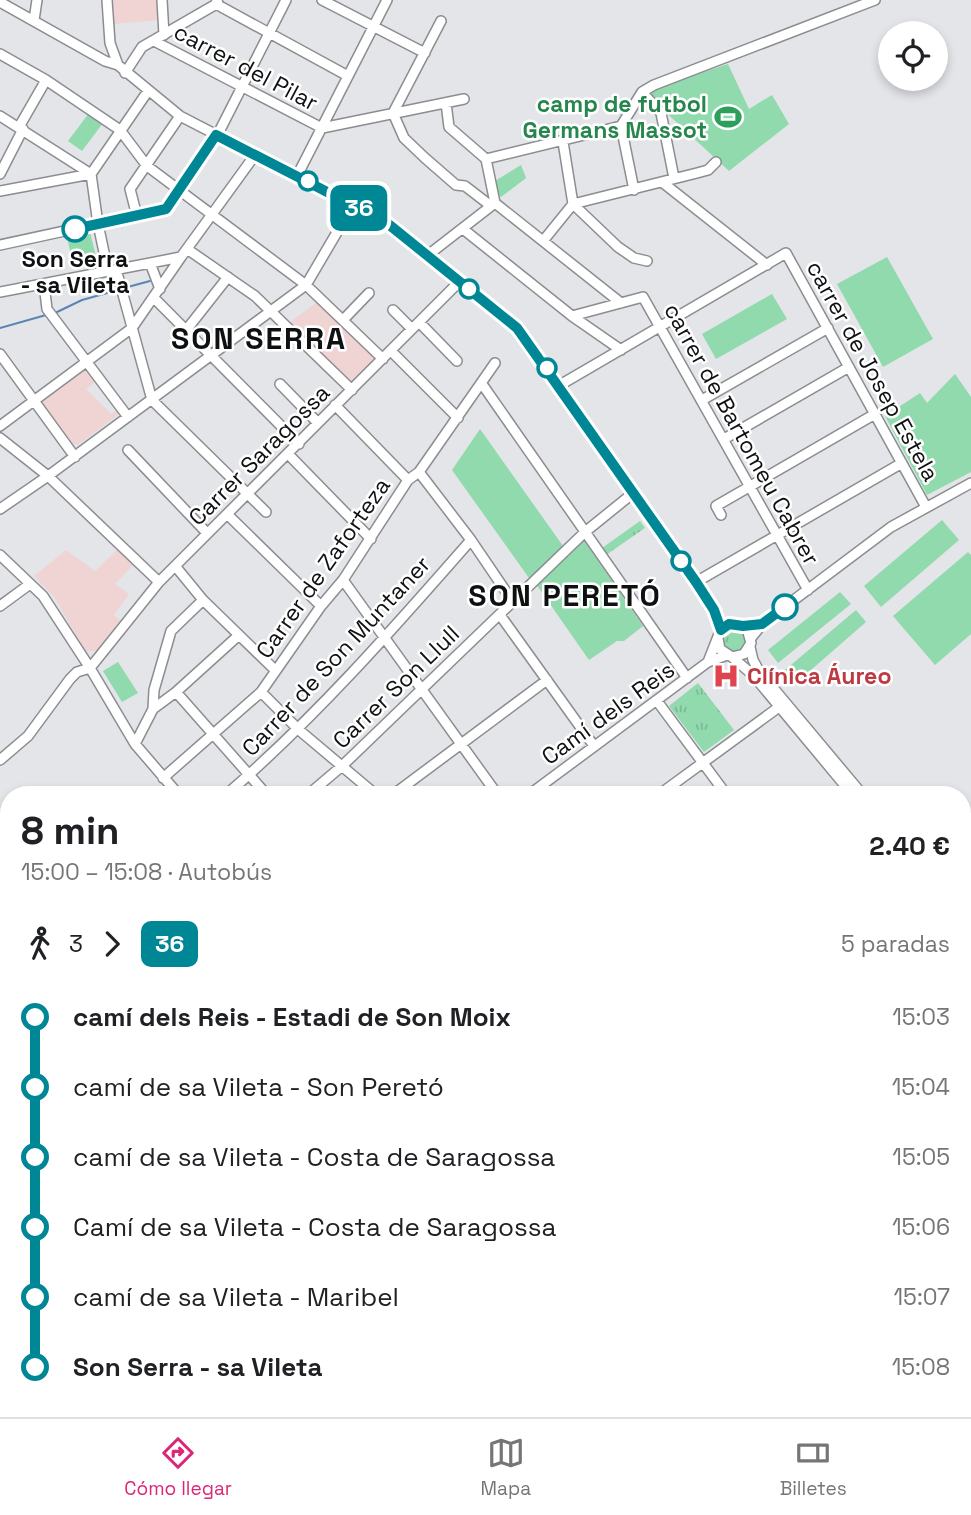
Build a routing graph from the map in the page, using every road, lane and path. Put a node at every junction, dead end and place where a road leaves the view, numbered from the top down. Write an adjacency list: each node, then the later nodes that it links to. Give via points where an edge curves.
1 (37, 0): 10 (street)
2 (107, 0): 18 (street, via 110,43)
3 (162, 0): 14 (street)
4 (286, 0): 13 (street)
5 (387, 0): 12 (street)
6 (875, 0): 24 (street)
7 (219, 1): 13 (street); 14 (street)
8 (325, 1): 12 (street)
9 (0, 2): 10 (street)
10 (34, 20): 18 (street)
11 (441, 21): 16 (street)
12 (374, 26): 16 (street); 20 (street)
13 (270, 34): 20 (street); 22 (street)
14 (164, 35): 15 (street)
15 (154, 41): 19 (street, via 142,47); 22 (street, carrer del Pilar)
16 (425, 53): 27 (street)
17 (0, 54): 21 (street)
18 (118, 65): 19 (street)
19 (125, 73): 23 (street)
20 (348, 76): 32 (street)
21 (46, 80): 31 (street); 33 (street)
22 (241, 87): 32 (street, carrer del Pilar); 34 (street)
23 (148, 91): 29 (street); 33 (street)
24 (642, 92): 30 (street); 43 (street, via 661,113)
25 (464, 99): 26 (street)
26 (446, 103): 27 (street); 37 (street, via 449,127)
27 (393, 113): 32 (street); 48 (street, via 404,138 425,158 456,185)
28 (0, 116): 31 (street)
29 (180, 116): 34 (street); 39 (street)
30 (621, 127): 35 (street); 46 (street)
31 (21, 128): 40 (street); 41 (street)
32 (321, 128): 42 (street)
33 (120, 130): 39 (street); 41 (street)
34 (216, 135): 36 (street); 45 (street)
35 (563, 142): 37 (street); 49 (street)
36 (255, 155): 42 (street); 51 (street)
37 (486, 159): 48 (street)
38 (716, 162): 43 (street, via 708,170)
39 (147, 166): 45 (street); 52 (street, via 130,188)
40 (0, 173)
41 (91, 174): 47 (street); 53 (street)
42 (297, 176): 50 (street)
43 (674, 178): 44 (street)
44 (662, 182): 46 (street); 61 (street)
45 (179, 189): 51 (street); 52 (street, via 166,209)
46 (634, 190): 49 (street)
47 (0, 191)
48 (493, 204): 54 (street); 55 (street)
49 (573, 204): 55 (street); 59 (street, via 618,247)
50 (352, 205): 58 (street, via 387,223); 66 (street)
51 (213, 215): 57 (street); 66 (street)
52 (137, 216): 53 (street)
53 (98, 224): 56 (street); 62 (street)
54 (463, 229): 58 (street); 74 (street)
55 (543, 241): 71 (street)
56 (0, 245)
57 (184, 253): 60 (street); 63 (street); 67 (street)
58 (428, 255): 64 (street)
59 (647, 261)
60 (150, 263): 62 (street); 67 (street)
61 (766, 265): 77 (street); 79 (street, carrer de Josep Estela, via 786,253)
62 (112, 270): 65 (street); 78 (street)
63 (228, 277): 72 (street); 80 (street)
64 (459, 282): 76 (street, Carrer Saragossa); 92 (street, via 517,328)
65 (44, 284): 68 (street); 87 (street, via 50,314)
66 (306, 285): 72 (street); 75 (street)
67 (160, 289): 70 (street)
68 (0, 292)
69 (369, 293): 75 (street)
70 (154, 298): 78 (street); 80 (street)
71 (621, 303): 74 (street); 77 (street, carrer de Bartomeu Cabrer, via 643,297)
72 (270, 310): 84 (street); 93 (street)
73 (393, 310): 76 (street)
74 (572, 316): 81 (street)
75 (343, 320): 85 (street)
76 (415, 326): 82 (street, Carrer Saragossa); 86 (street)
77 (661, 327): 81 (street); 95 (street, carrer de Bartomeu Cabrer)
78 (132, 328): 87 (street); 94 (street)
79 (828, 328): 89 (street, carrer de Josep Estela); 95 (street)
80 (187, 329): 84 (street)
81 (621, 350): 92 (street)
82 (391, 351): 85 (street, Carrer Saragossa); 100 (street)
83 (0, 354): 96 (street)
84 (209, 355): 94 (street); 105 (street)
85 (383, 359): 93 (street, Carrer Saragossa)
86 (457, 361)
87 (86, 363): 96 (street); 99 (street)
88 (495, 363): 91 (street, Carrer de Zaforteza)
89 (849, 367): 98 (street, carrer de Josep Estela); 104 (street)
90 (280, 384): 101 (street)
91 (482, 384): 100 (street, Carrer de Zaforteza); 122 (street)
92 (560, 385): 115 (street)
93 (352, 390): 97 (street, Carrer Saragossa)
94 (152, 400): 99 (street); 116 (street)
95 (702, 400): 104 (street, carrer de Bartomeu Cabrer)
96 (33, 401): 102 (street); 108 (street)
97 (335, 405): 101 (street, Carrer Saragossa); 112 (street)
98 (875, 414): 109 (street, carrer de Josep Estela); 114 (street)
99 (128, 418): 108 (street)
100 (458, 418): 110 (street, Carrer de Zaforteza)
101 (318, 423): 105 (street, Carrer Saragossa)
102 (0, 426)
103 (0, 438): 111 (street)
104 (724, 439): 114 (street, carrer de Bartomeu Cabrer)
105 (299, 444): 107 (street, Carrer Saragossa)
106 (128, 450): 123 (street)
107 (288, 454): 116 (street, Carrer Saragossa); 125 (street)
108 (75, 457): 111 (street)
109 (902, 463): 117 (street, carrer de Josep Estela); 124 (street)
110 (419, 472): 112 (street, Carrer de Zaforteza); 126 (street)
111 (48, 476): 118 (street); 130 (street)
112 (408, 480): 125 (street, Carrer de Zaforteza)
113 (971, 483): 117 (street)
114 (750, 485): 121 (street, via 716,506); 124 (street, carrer de Bartomeu Cabrer)
115 (632, 494): 122 (street, Carrer Son Llull); 131 (street)
116 (248, 495): 119 (street); 120 (street, Carrer Saragossa)
117 (926, 507): 133 (street, via 891,527)
118 (0, 509)
119 (266, 512)
120 (228, 514): 123 (street, Carrer Saragossa); 137 (street)
121 (721, 515)
122 (585, 532): 135 (street, Carrer Son Llull); 150 (street)
123 (207, 533): 128 (street, Carrer Saragossa)
124 (778, 534): 131 (street); 133 (street, carrer de Bartomeu Cabrer)
125 (371, 539): 129 (street, Carrer de Zaforteza)
126 (471, 540): 135 (street); 144 (street, Carrer de Son Muntaner)
127 (2, 562): 132 (street)
128 (176, 568): 130 (street); 134 (street)
129 (343, 580): 137 (street, Carrer de Zaforteza); 144 (street)
130 (159, 582): 148 (street)
131 (696, 582): 138 (street)
132 (30, 584): 136 (street); 148 (street, via 53,610)
133 (808, 590): 140 (street)
134 (203, 600): 143 (street); 157 (street, via 171,631)
135 (513, 602): 139 (street, Carrer Son Llull)
136 (0, 606)
137 (321, 606): 149 (street, Carrer de Zaforteza)
138 (714, 610): 141 (street); 142 (street)
139 (500, 615): 151 (street); 152 (street, Carrer Son Llull)
140 (762, 624): 141 (street); 145 (street)
141 (739, 625): 142 (street); 145 (street)
142 (720, 634): 146 (street, via 720,649); 147 (street, Camí dels Reis)
143 (239, 635): 149 (street); 153 (street)
144 (384, 638): 152 (street); 158 (street, Carrer de Son Muntaner)
145 (750, 643): 146 (street, via 741,656); 179 (street, via 759,671)
146 (729, 656): 147 (street, Camí dels Reis); 156 (street, via 753,675)
147 (708, 662): 150 (street, Camí dels Reis)
148 (90, 668): 160 (street); 163 (street, via 70,679 29,736)
149 (275, 670): 154 (street, Carrer de Zaforteza)
150 (687, 678): 155 (street, Camí dels Reis)
151 (547, 680): 161 (street); 162 (street)
152 (421, 690): 161 (street); 165 (street, Carrer Son Llull)
153 (176, 692): 157 (street); 159 (street)
154 (261, 692): 158 (street); 159 (street, Carrer de Zaforteza)
155 (657, 701): 162 (street, Camí dels Reis); 164 (street)
156 (779, 708): 164 (street); 178 (street)
157 (152, 709): 160 (street)
158 (299, 730): 165 (street); 166 (street, Carrer de Son Muntaner)
159 (212, 733): 166 (street); 167 (street, Carrer de Zaforteza)
160 (135, 744): 167 (street)
161 (460, 745): 173 (street); 174 (street)
162 (594, 746): 175 (street, Camí dels Reis)
163 (0, 760)
164 (702, 763): 176 (street); 177 (street)
165 (342, 766): 171 (street, Carrer Son Llull); 172 (street)
166 (249, 775): 169 (street, Carrer de Son Muntaner); 170 (street)
167 (163, 778): 168 (street)
168 (170, 786)
169 (236, 786)
170 (259, 786)
171 (318, 786)
172 (366, 786)
173 (405, 786)
174 (491, 786)
175 (541, 786)
176 (671, 786)
177 (720, 786)
178 (845, 786)
179 (855, 786)

